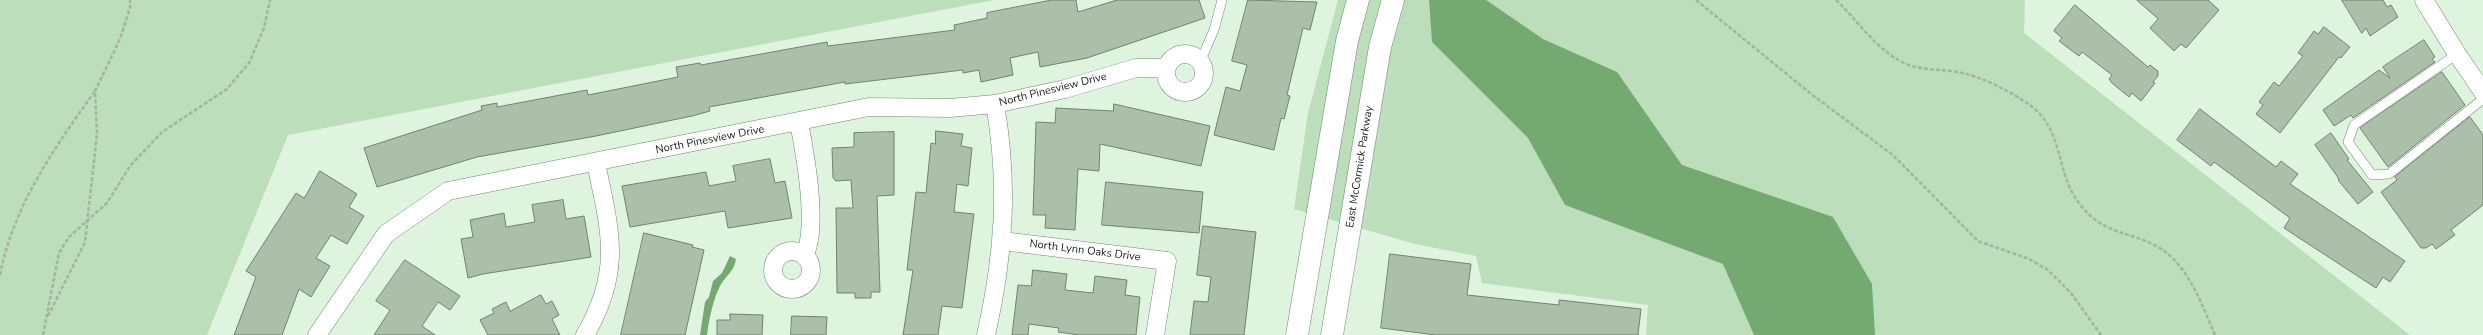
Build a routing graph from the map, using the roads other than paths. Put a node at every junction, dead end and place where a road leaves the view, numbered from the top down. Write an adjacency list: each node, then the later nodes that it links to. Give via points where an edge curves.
1 (1222, 0): 6 (lane, via 1214,30)
2 (1358, 0): 19 (main road, via 1347,42)
3 (1393, 0): 20 (main road, East McCormick Parkway, via 1380,47)
4 (2424, 0): 5 (street)
5 (2457, 54): 8 (street); 9 (lane, via 2354,125 2348,142 2372,175 2389,174)
6 (1200, 62): 7 (street, via 1183,54 1172,59); 7 (street, via 1203,68 1202,81 1188,91 1176,90 1172,86 1166,76)
7 (1167, 68): 10 (street, North Pinesview Drive, via 1136,68 1066,89)
8 (2483, 92)
9 (2483, 99)
10 (995, 104): 11 (street, North Pinesview Drive, via 950,108 870,107); 13 (street, via 1003,163 1005,205)
11 (799, 122): 12 (street, North Pinesview Drive); 14 (street, via 808,174 810,246)
12 (596, 163): 15 (street, North Pinesview Drive, via 448,191 386,234); 16 (street, via 609,225 610,273 602,302)
13 (1002, 241): 17 (street); 18 (street, North Lynn Oaks Drive, via 1167,261)
14 (804, 256)
15 (317, 335)
16 (585, 335)
17 (986, 335)
18 (1155, 335)
19 (1298, 335)
20 (1332, 335)

